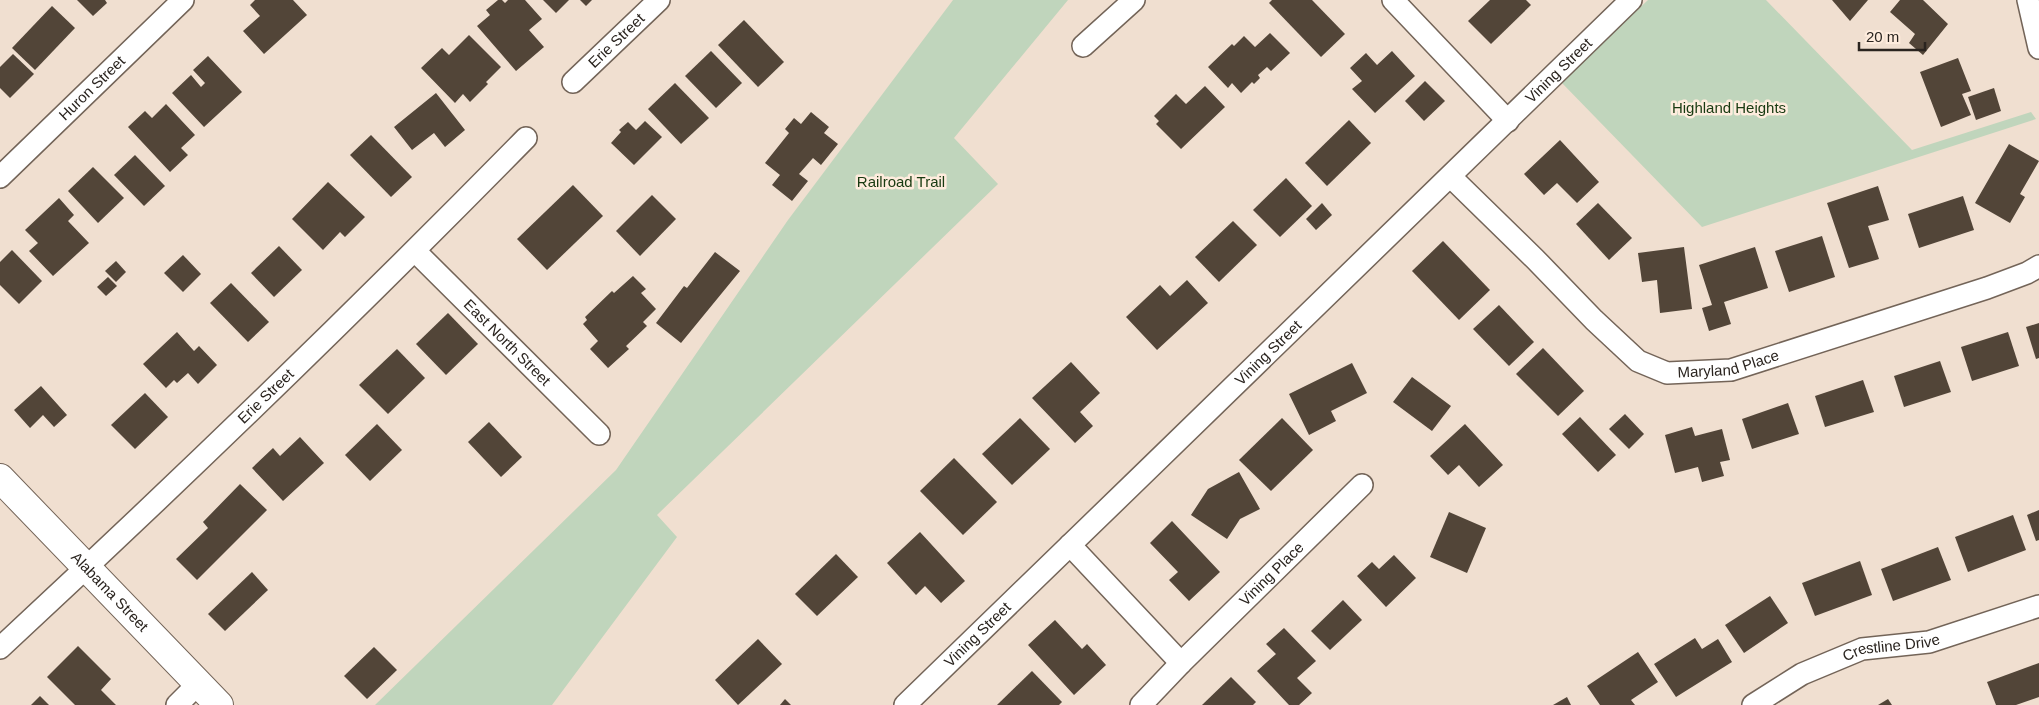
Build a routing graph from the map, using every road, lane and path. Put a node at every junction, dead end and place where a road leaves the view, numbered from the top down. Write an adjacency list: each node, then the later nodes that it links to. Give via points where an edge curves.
1 (183, 0): 12 (street, Huron Street)
2 (660, 0): 9 (street, Erie Street)
3 (1134, 0): 7 (street)
4 (1393, 0): 10 (street)
5 (1631, 0): 10 (street, Vining Street)
6 (2028, 0): 8 (street)
7 (1083, 46)
8 (2039, 48)
9 (573, 82)
10 (1508, 121): 13 (street, Vining Street)
11 (526, 138): 14 (street, Erie Street)
12 (0, 177)
13 (1451, 177): 15 (street, Maryland Place, via 1638,361 1667,373 1731,370 1987,288); 19 (street, Vining Street)
14 (415, 251): 16 (street, East North Street); 20 (street, Erie Street)
15 (2039, 266)
16 (599, 434)
17 (0, 478): 20 (main road, Alabama Street)
18 (1362, 484): 23 (street, Vining Place)
19 (1070, 545): 23 (street); 27 (street, Vining Street)
20 (87, 568): 22 (street, Erie Street); 24 (main road, Alabama Street)
21 (2039, 606): 29 (street, Crestline Drive, via 1929,642 1862,649 1802,674)
22 (0, 648)
23 (1181, 663): 28 (street, Vining Place)
24 (198, 684): 25 (street); 26 (main road, Alabama Street)
25 (176, 705)
26 (218, 705)
27 (905, 705)
28 (1141, 705)
29 (1753, 705)

